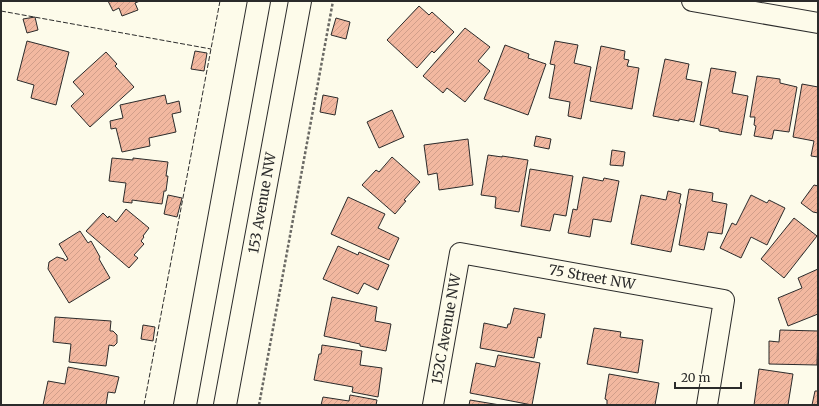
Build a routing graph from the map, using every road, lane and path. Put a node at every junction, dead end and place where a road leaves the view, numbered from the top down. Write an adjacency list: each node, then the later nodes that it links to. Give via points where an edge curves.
1 (258, 1): 7 (main road)
2 (300, 1): 8 (main road, 153 Avenue NW)
3 (333, 1): 9 (path)
4 (692, 1): 5 (street)
5 (818, 23)
6 (460, 253): 10 (street, 152C Avenue NW); 11 (street, 75 Street NW, via 724,300)
7 (185, 405)
8 (225, 405)
9 (259, 405)
10 (433, 405)
11 (707, 405)

